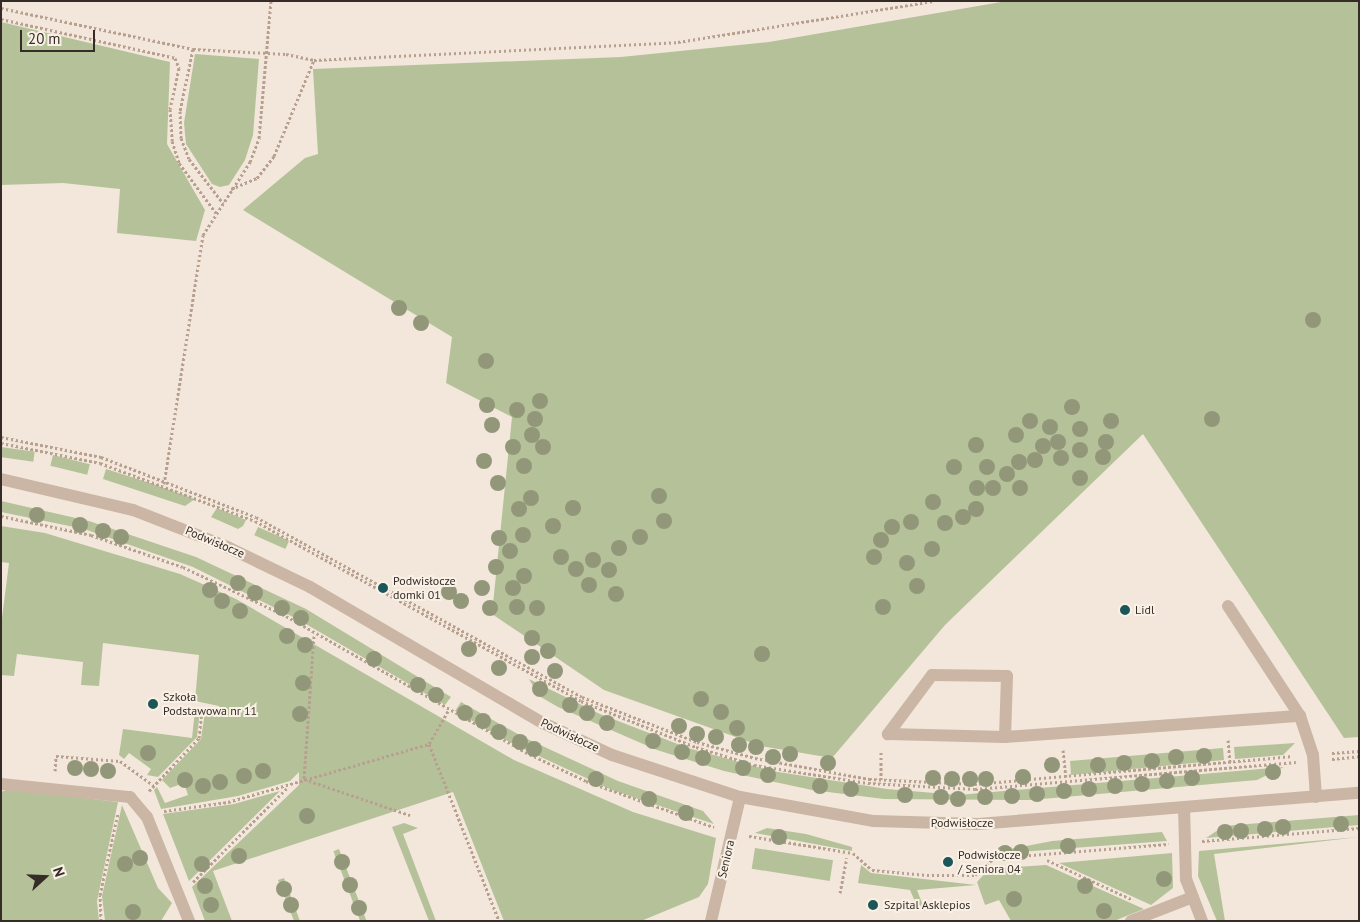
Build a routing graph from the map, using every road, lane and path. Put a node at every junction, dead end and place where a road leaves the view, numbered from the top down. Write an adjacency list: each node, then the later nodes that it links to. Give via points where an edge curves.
1 (271, 1): 7 (path, via 259,138 250,162)
2 (934, 1): 6 (path, via 678,42)
3 (1, 8): 5 (path)
4 (1, 18): 9 (path, via 175,58 178,68 170,109 172,141 179,162)
5 (193, 49): 6 (path, via 286,54); 8 (path, via 180,111 181,138 189,159)
6 (314, 60): 7 (path, via 274,156 257,178)
7 (231, 189): 8 (path)
8 (223, 203): 9 (path)
9 (216, 213): 13 (path, via 196,262)
10 (1, 437): 13 (path, via 101,457)
11 (1, 443): 14 (path, via 100,463)
12 (1, 479): 37 (street, Podwisłocze, via 133,510 223,545 314,590 542,723 612,755)
13 (164, 479): 14 (path); 31 (path, via 298,536 582,697 697,742 755,758)
14 (164, 484): 27 (path, via 296,541 581,701 696,747 754,764 868,783 975,789)
15 (1, 516): 19 (path, via 91,536 183,567 286,616)
16 (1228, 606): 20 (street)
17 (314, 636): 30 (path)
18 (216, 711): 33 (path, via 202,709 199,738)
19 (448, 711): 24 (path); 44 (path, via 586,781)
20 (1300, 716): 21 (street); 27 (street)
21 (1062, 731): 23 (street); 28 (path)
22 (888, 734): 23 (street); 23 (street, via 932,675 1006,676); 31 (path, via 882,742)
23 (1005, 736)
24 (429, 744): 30 (path); 54 (path)
25 (1359, 751): 27 (path)
26 (1359, 756): 27 (path)
27 (1314, 758): 28 (path); 38 (street)
28 (1066, 777): 31 (path, via 974,784)
29 (54, 780): 33 (path, via 56,756 120,761)
30 (304, 780): 34 (path); 41 (path)
31 (881, 780)
32 (1, 784): 36 (street)
33 (153, 785): 40 (path, via 148,789)
34 (289, 786): 40 (path); 48 (path, via 188,887)
35 (1359, 793): 38 (street, Podwisłocze)
36 (122, 796): 40 (street, via 130,796); 52 (path, via 100,895)
37 (740, 797): 39 (street, Podwisłocze, via 824,814 938,824); 44 (street, Seniora)
38 (1316, 797): 39 (street, Podwisłocze)
39 (1184, 808): 45 (street)
40 (152, 815): 42 (path); 53 (street)
41 (410, 815)
42 (162, 821)
43 (1359, 828): 45 (path)
44 (732, 832): 45 (path, via 853,853 872,870 927,875 975,875 994,858); 55 (street, Seniora)
45 (1182, 842): 50 (street, via 1186,879)
46 (847, 858): 49 (path)
47 (1047, 860): 51 (path)
48 (185, 879)
49 (840, 893)
50 (1193, 897): 51 (street); 57 (street)
51 (1156, 911): 56 (street)
52 (101, 921)
53 (189, 921)
54 (499, 921)
55 (711, 921)
56 (1131, 921)
57 (1202, 921)

